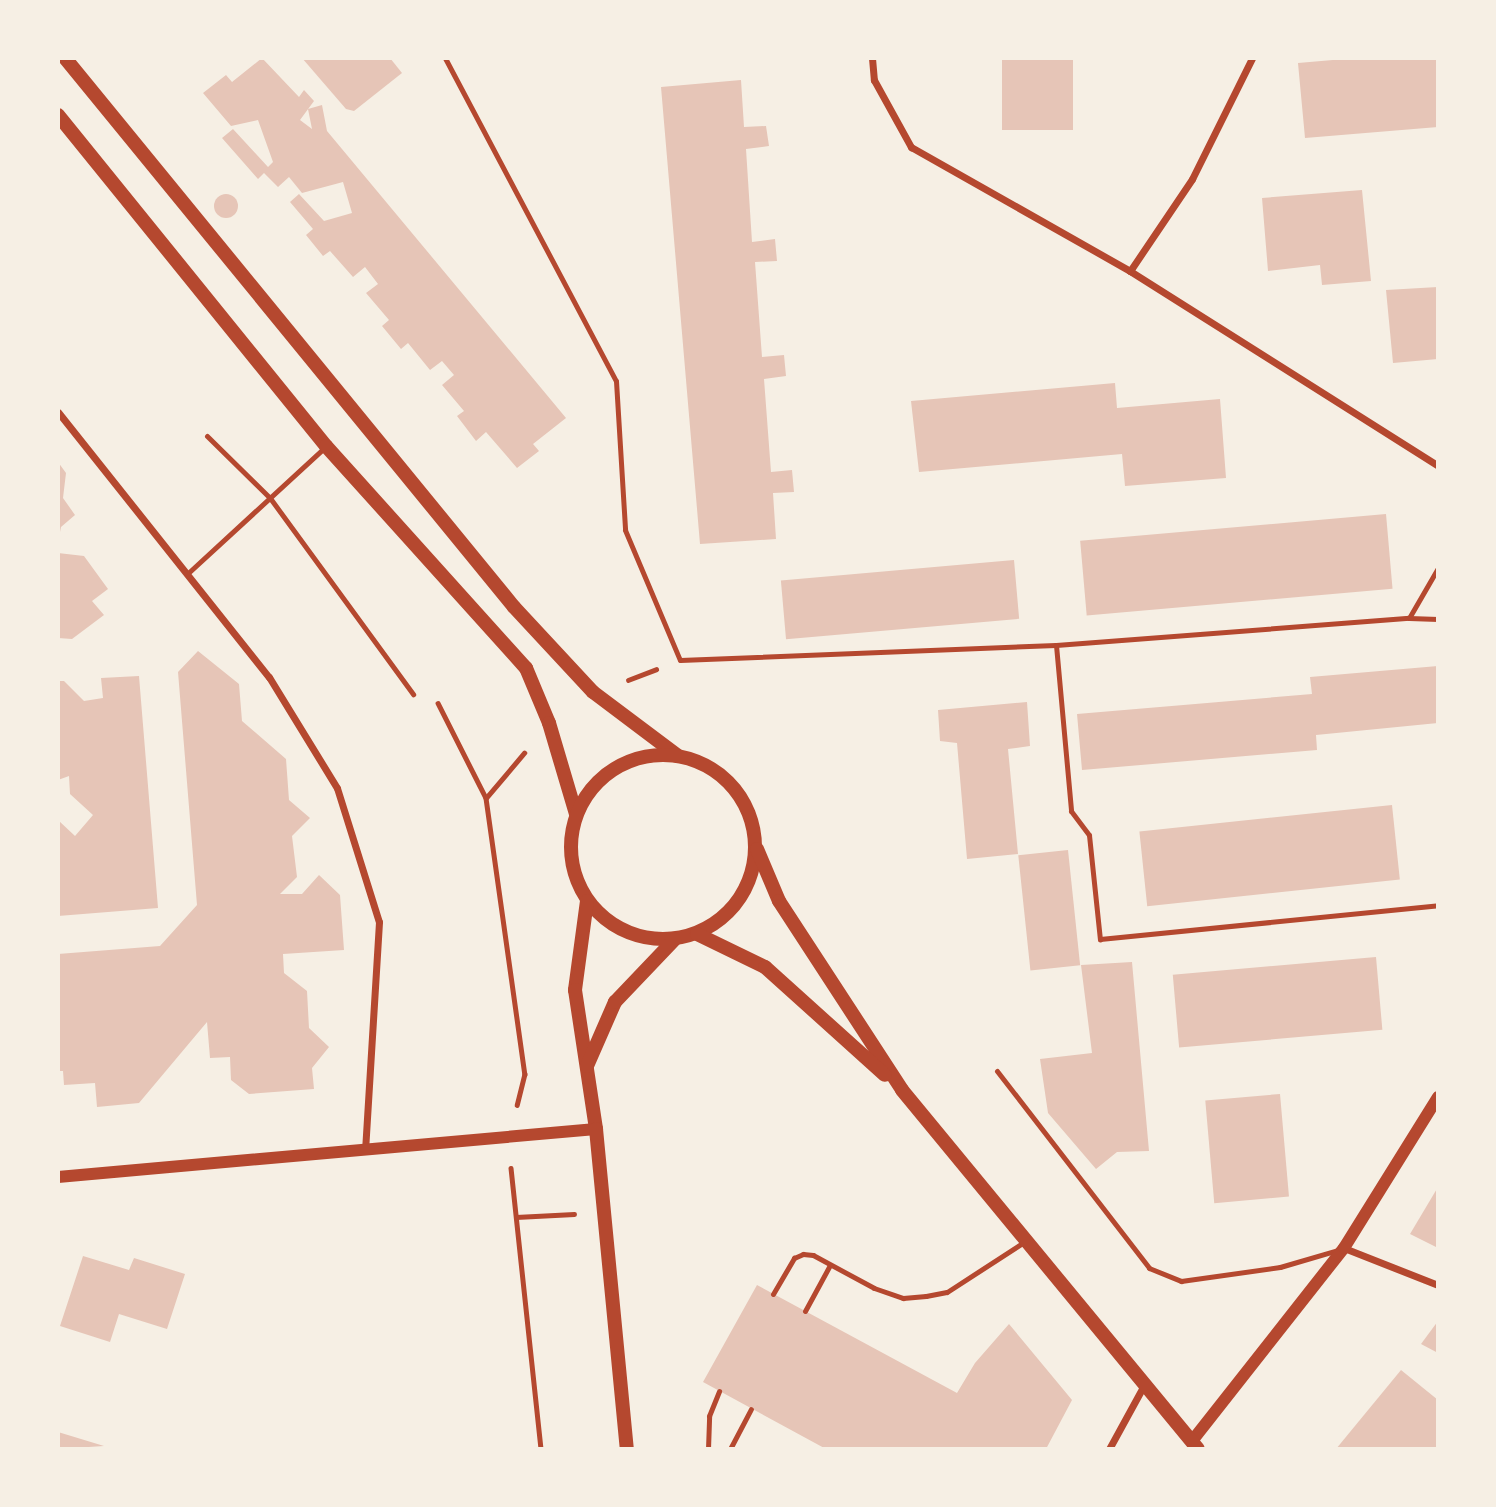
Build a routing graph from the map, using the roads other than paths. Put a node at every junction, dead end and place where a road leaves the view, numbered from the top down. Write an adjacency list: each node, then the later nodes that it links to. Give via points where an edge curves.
1 (65, 58): 18 (main road, via 514,607 593,692)
2 (445, 58): 16 (lane, via 616,381 625,530 680,660)
3 (872, 58): 6 (street, via 874,80 911,147)
4 (1252, 58): 6 (street, via 1192,179)
5 (58, 115): 9 (main road)
6 (1130, 271): 10 (street)
7 (58, 412): 13 (street)
8 (207, 436): 11 (lane)
9 (326, 446): 11 (lane); 19 (main road, via 526,668 549,723)
10 (1438, 466)
11 (270, 498): 13 (lane); 17 (lane)
12 (1438, 568): 14 (lane)
13 (187, 574): 30 (street, via 269,677 337,788 379,922)
14 (1409, 618): 15 (lane); 16 (lane)
15 (1438, 619)
16 (1056, 645): 22 (lane, via 1071,811 1089,835 1100,939)
17 (413, 694)
18 (677, 755): 19 (main road, via 627,761 606,774); 20 (main road, via 708,766 735,787 752,816)
19 (576, 814): 21 (main road, via 569,844 574,874)
20 (757, 849): 23 (main road, via 742,895 728,914); 27 (main road, via 779,901)
21 (587, 901): 24 (main road, via 625,932); 25 (main road, via 575,990)
22 (1438, 905)
23 (697, 934): 24 (main road); 27 (main road, via 765,967)
24 (674, 940): 25 (main road, via 615,1002)
25 (587, 1066): 29 (main road)
26 (997, 1071): 33 (lane, via 1149,1268 1181,1281 1280,1267)
27 (902, 1090): 32 (main road)
28 (1438, 1097): 33 (street)
29 (596, 1129): 30 (street); 42 (main road)
30 (365, 1151): 31 (street)
31 (58, 1177)
32 (1027, 1241): 34 (lane, via 947,1292 926,1296 904,1298); 38 (main road)
33 (1344, 1248): 35 (street); 41 (street)
34 (830, 1265): 36 (lane, via 813,1255 794,1258); 37 (lane)
35 (1438, 1285)
36 (773, 1294)
37 (805, 1311)
38 (1143, 1387): 41 (main road); 45 (street)
39 (719, 1391): 43 (lane, via 709,1416)
40 (751, 1409): 44 (lane)
41 (1195, 1445)
42 (627, 1449)
43 (708, 1449)
44 (730, 1449)
45 (1109, 1449)

